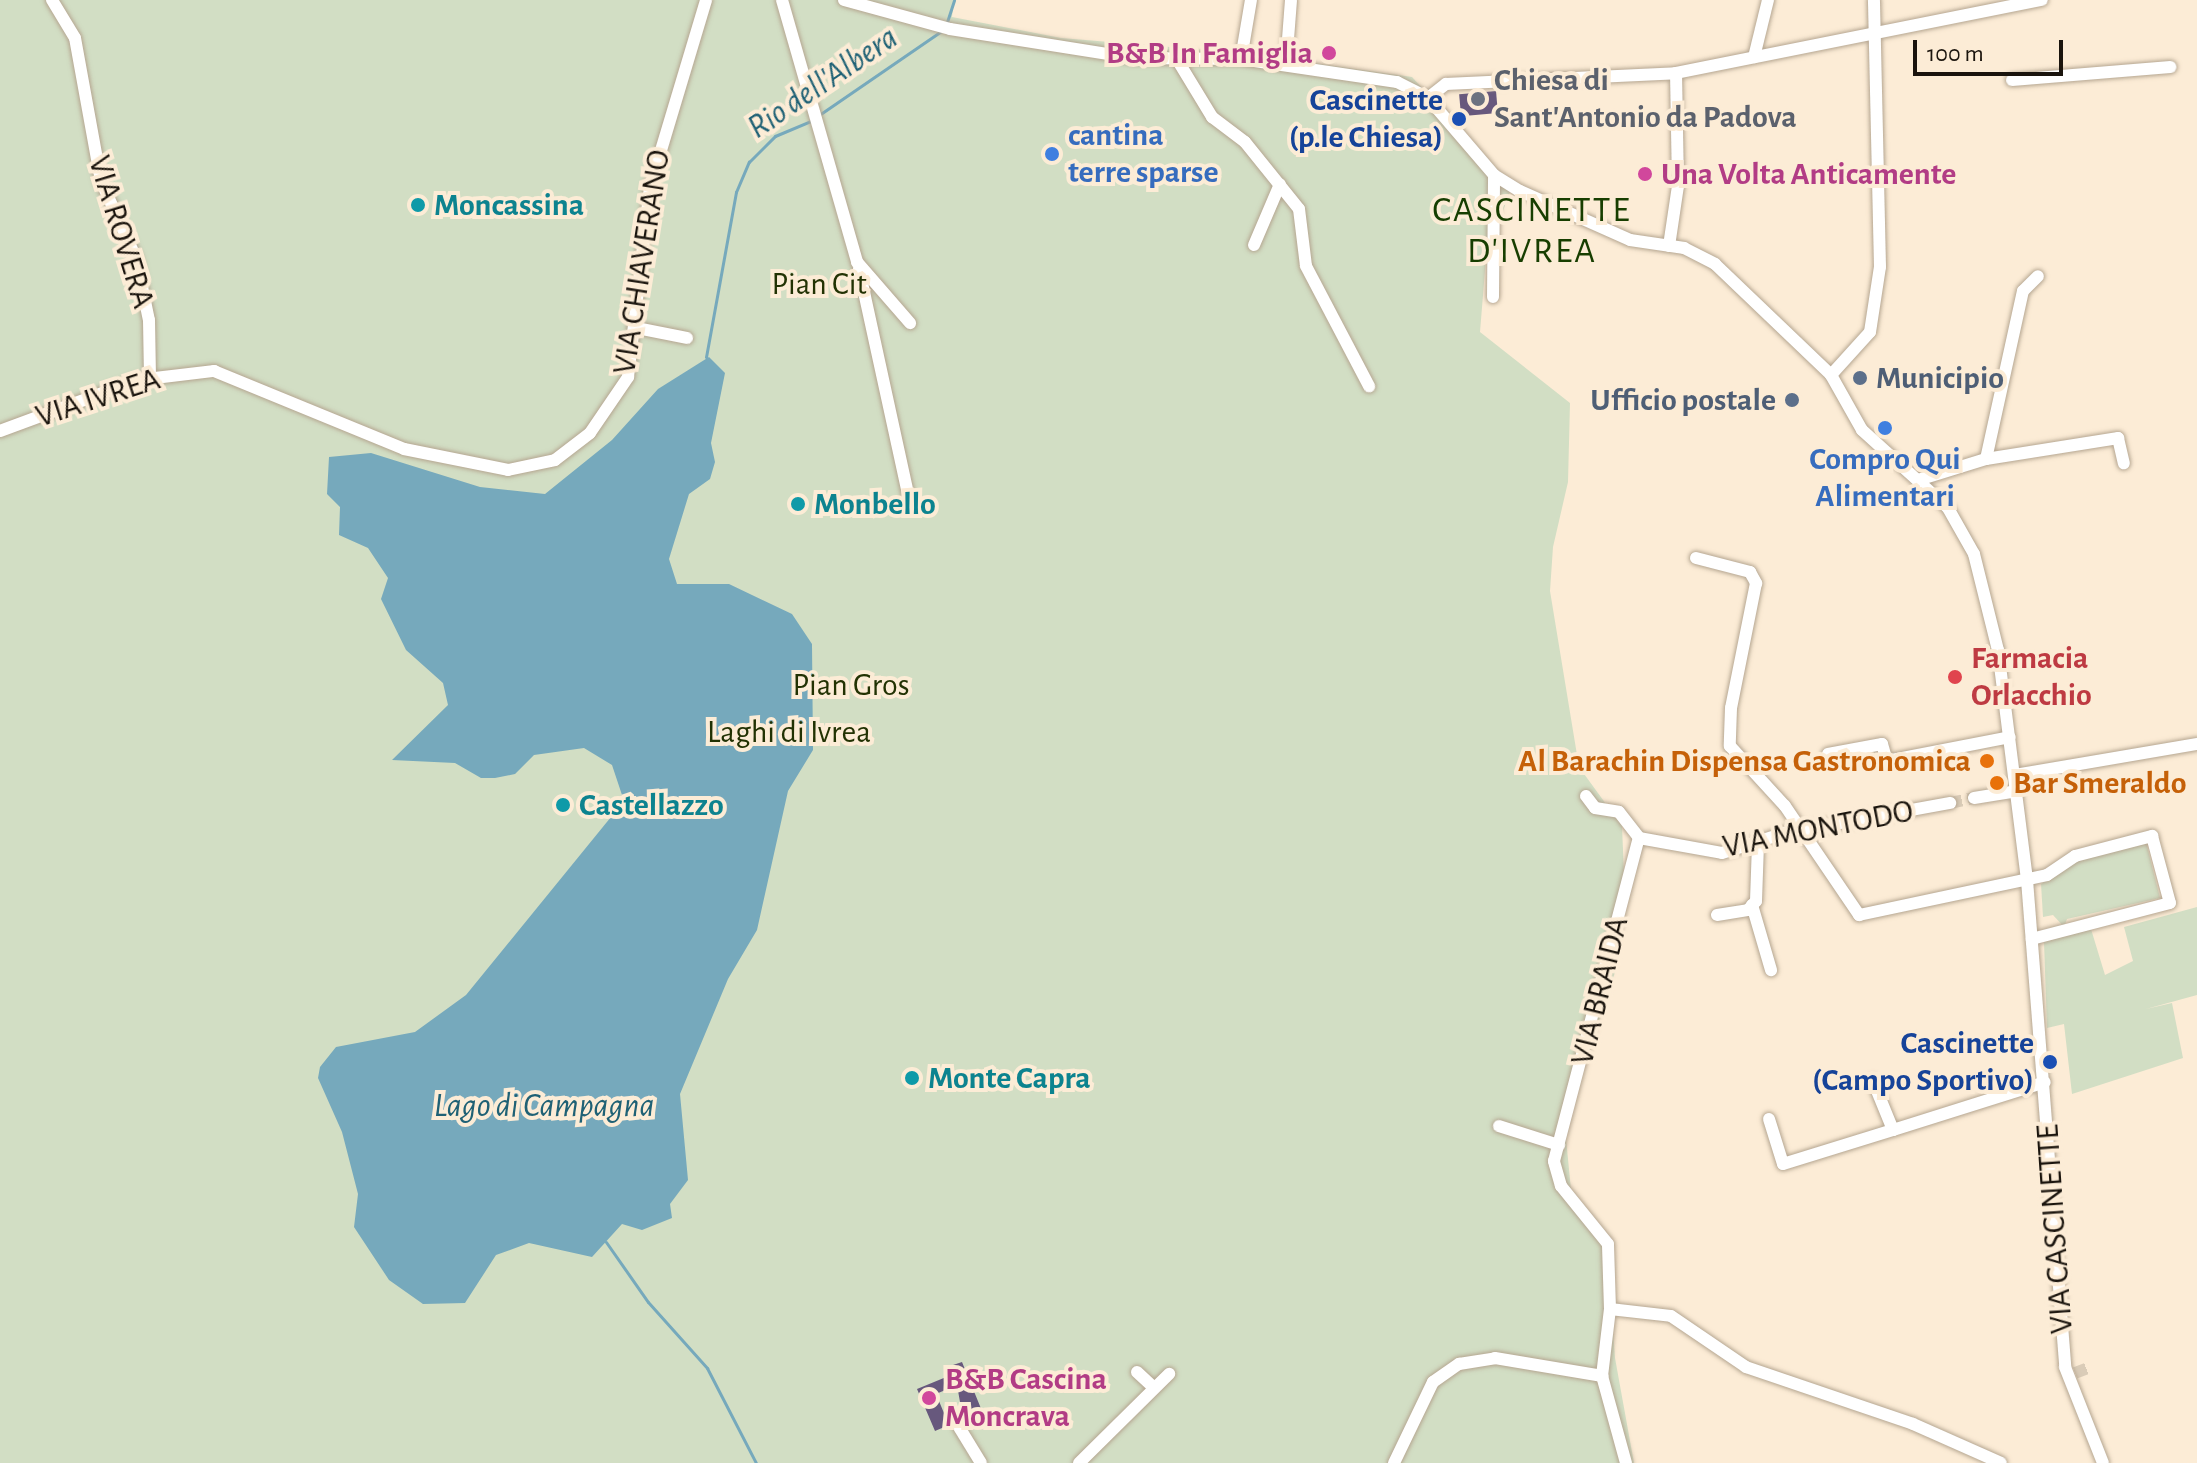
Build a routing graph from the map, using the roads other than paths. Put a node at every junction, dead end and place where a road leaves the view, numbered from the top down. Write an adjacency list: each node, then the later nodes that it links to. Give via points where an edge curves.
1 (52, 0): 30 (street, VIA ROVERA, via 75,38 101,181 136,258 149,320)
2 (704, 0): 27 (street, VIA CHIAVERANO, via 650,187)
3 (782, 0): 23 (street, via 819,113)
4 (844, 0): 13 (street, via 945,27)
5 (1251, 0): 12 (street)
6 (1291, 0): 14 (street)
7 (1768, 0): 11 (street)
8 (1874, 0): 10 (street)
9 (2042, 0): 10 (street)
10 (1871, 32): 11 (street); 29 (street, via 1878,283 1870,332)
11 (1754, 57): 16 (street)
12 (1241, 59): 13 (street); 14 (street)
13 (1178, 61): 20 (street, via 1212,117 1245,142)
14 (1286, 65): 18 (street, via 1397,82)
15 (2170, 67): 17 (street)
16 (1676, 73): 18 (street, via 1446,84); 22 (street, via 1678,186)
17 (2012, 80)
18 (1428, 98): 19 (street)
19 (1494, 175): 22 (street, VIA CASCINETTE, via 1602,228); 25 (street)
20 (1280, 184): 21 (street); 31 (street, via 1301,216 1306,266)
21 (1254, 245)
22 (1669, 246): 29 (street, VIA CASCINETTE, via 1705,258 1728,275)
23 (857, 262): 26 (street); 37 (street)
24 (2038, 276): 34 (street, via 2023,291)
25 (1493, 297)
26 (910, 323)
27 (637, 328): 28 (street); 33 (street, VIA CHIAVERANO, via 628,377 605,417 569,451 538,468 483,467)
28 (687, 338)
29 (1831, 375): 36 (street, VIA CASCINETTE, via 1862,430)
30 (150, 377): 32 (street, VIA IVREA); 33 (street, VIA IVREA, via 227,374)
31 (1369, 386)
32 (0, 431)
33 (374, 440)
34 (1986, 459): 35 (street, via 2118,438); 36 (street)
35 (2124, 463)
36 (1918, 480): 39 (street, VIA CASCINETTE, via 1948,508 1974,554 1998,650)
37 (909, 499)
38 (1696, 558): 47 (street, via 1750,572 1756,583 1731,708 1730,746 1785,806)
39 (2010, 737): 41 (street, via 1887,761 1882,744); 42 (street, VIA CASCINETTE)
40 (2197, 744): 42 (street)
41 (1828, 754)
42 (2015, 775): 43 (street, VIA CASCINETTE)
43 (2017, 791): 45 (street); 50 (street, VIA CASCINETTE)
44 (1586, 796): 48 (street, via 1595,808 1619,812)
45 (1974, 798)
46 (1950, 803): 47 (street, VIA MONTODO)
47 (1799, 833): 49 (street, VIA MONTODO); 50 (street, via 1859,915)
48 (1639, 838): 49 (street, VIA MONTODO, via 1722,853); 60 (street, VIA BRAIDA)
49 (1758, 843): 51 (street)
50 (2027, 880): 53 (street, VIA CASCINETTE); 53 (street, via 2075,856 2152,836 2170,903)
51 (1752, 905): 52 (street); 54 (street)
52 (1717, 915)
53 (2032, 939): 56 (street, VIA CASCINETTE)
54 (1771, 970)
55 (1873, 1081): 59 (street)
56 (2045, 1082): 59 (street); 72 (street, VIA CASCINETTE, via 2071,1374)
57 (1769, 1119): 59 (street, via 1783,1164)
58 (1499, 1126): 60 (street)
59 (1893, 1130)
60 (1559, 1145): 61 (street, VIA BRAIDA, via 1555,1175 1608,1244)
61 (1610, 1309): 64 (street, VIA BRAIDA); 71 (street, via 1671,1316 1746,1367 1870,1408)
62 (1137, 1372): 65 (street)
63 (1169, 1374): 65 (street)
64 (1602, 1376): 69 (street, via 1495,1358 1459,1364 1433,1382); 70 (street)
65 (1154, 1388): 68 (street)
66 (959, 1427): 67 (street)
67 (981, 1463)
68 (1079, 1463)
69 (1394, 1463)
70 (1626, 1463)
71 (2001, 1463)
72 (2103, 1463)

